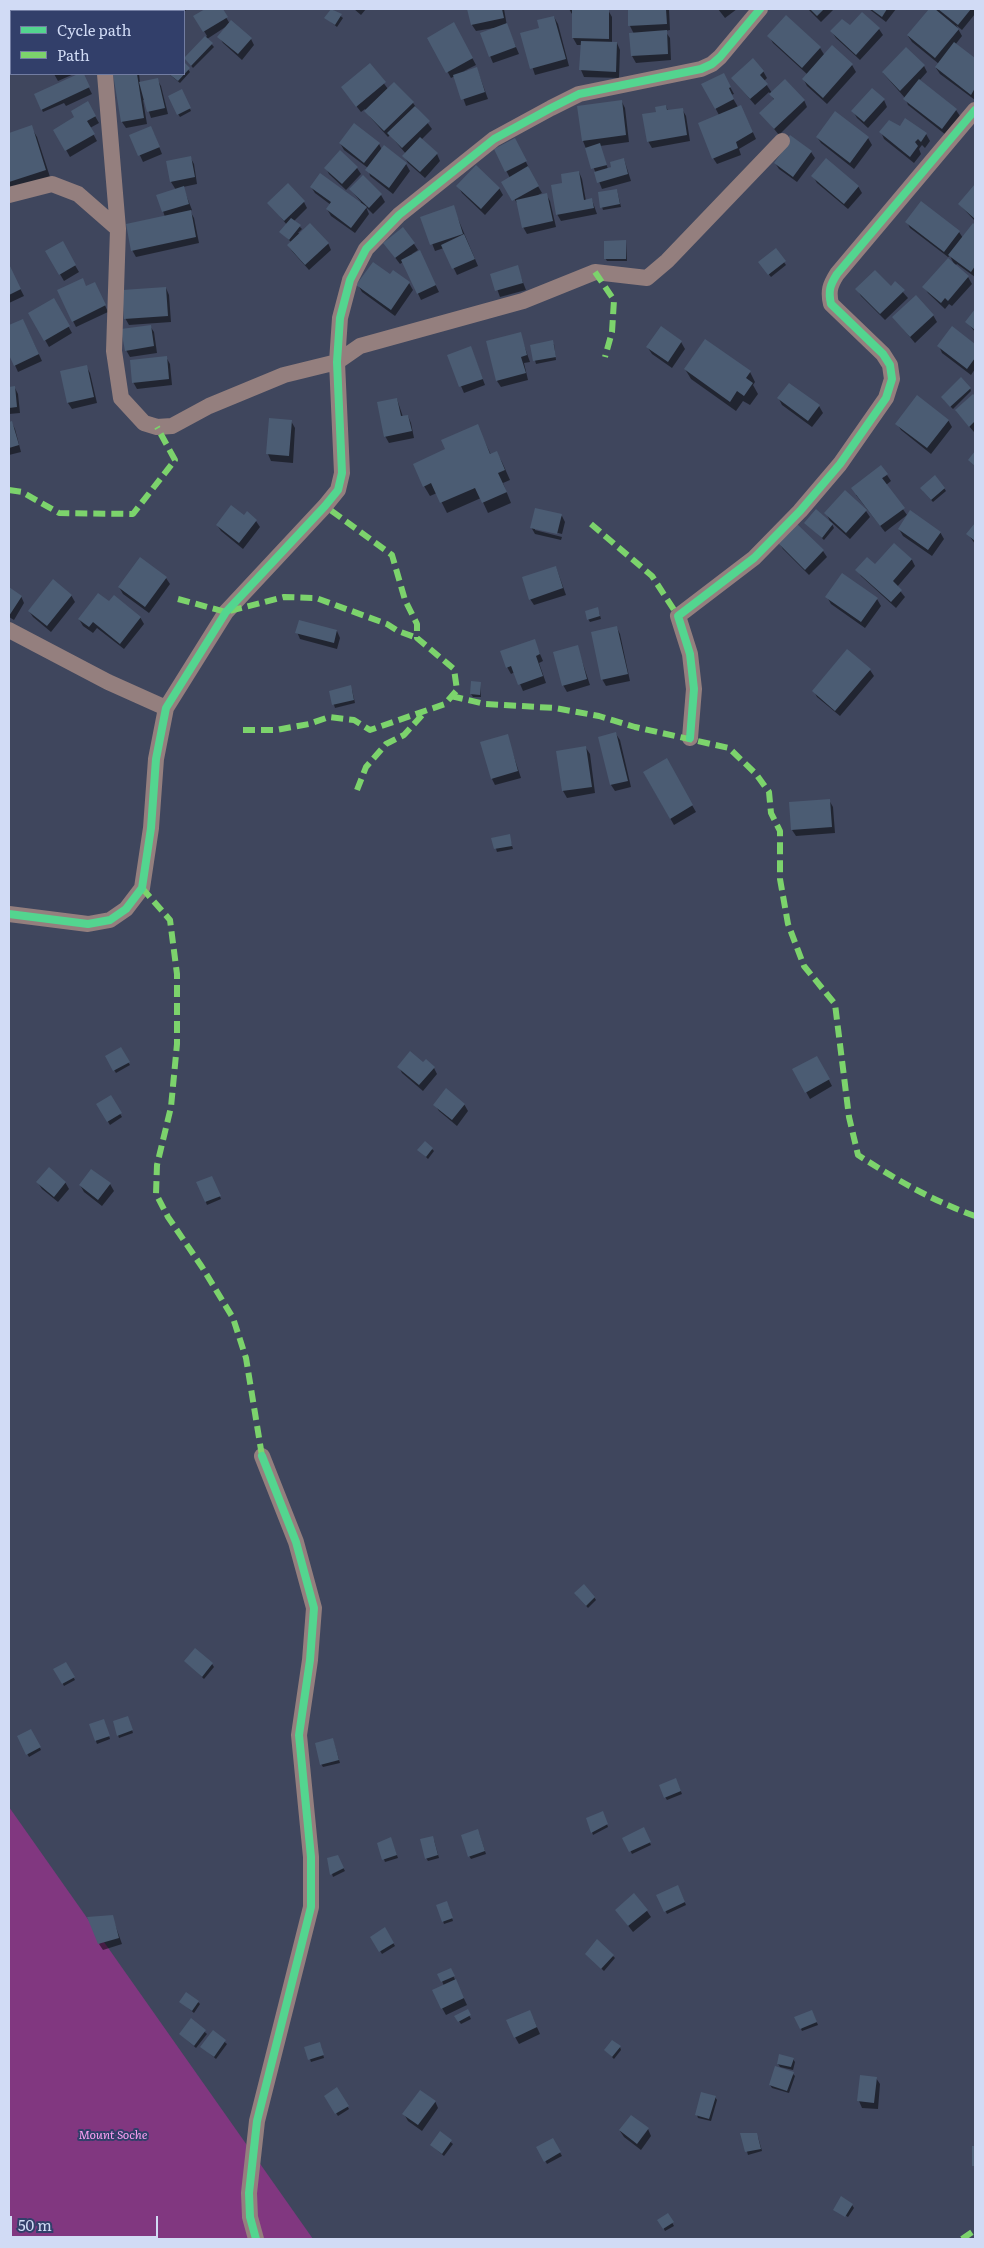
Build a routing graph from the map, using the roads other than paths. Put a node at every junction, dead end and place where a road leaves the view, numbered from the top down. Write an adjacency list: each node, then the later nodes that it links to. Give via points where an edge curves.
1 (760, 9): 7 (street, via 712,64 701,70 579,94 494,139 399,215 366,250 350,280 340,318)
2 (105, 75): 6 (street)
3 (975, 110): 10 (street, via 830,286 831,304 883,354 890,365 892,379 886,398 840,464 800,512 754,558 678,616 690,654 694,690)
4 (782, 141): 7 (street, via 647,278 595,272 522,301 360,346)
5 (9, 195): 6 (street, via 52,184 78,194)
6 (118, 229): 7 (street, via 114,342 117,372 121,398 144,423 157,427 172,426 209,406 284,375)
7 (337, 362): 9 (street, via 342,455 338,490 226,612)
8 (9, 630): 9 (street, via 108,682)
9 (166, 708): 11 (street, via 156,758 151,828 142,888 126,909 110,920 88,924)
10 (690, 738)
11 (9, 914)
12 (262, 1456): 13 (street, via 296,1542 314,1608 299,1735 311,1857 310,1907 257,2121 249,2193 250,2217)
13 (256, 2239)

